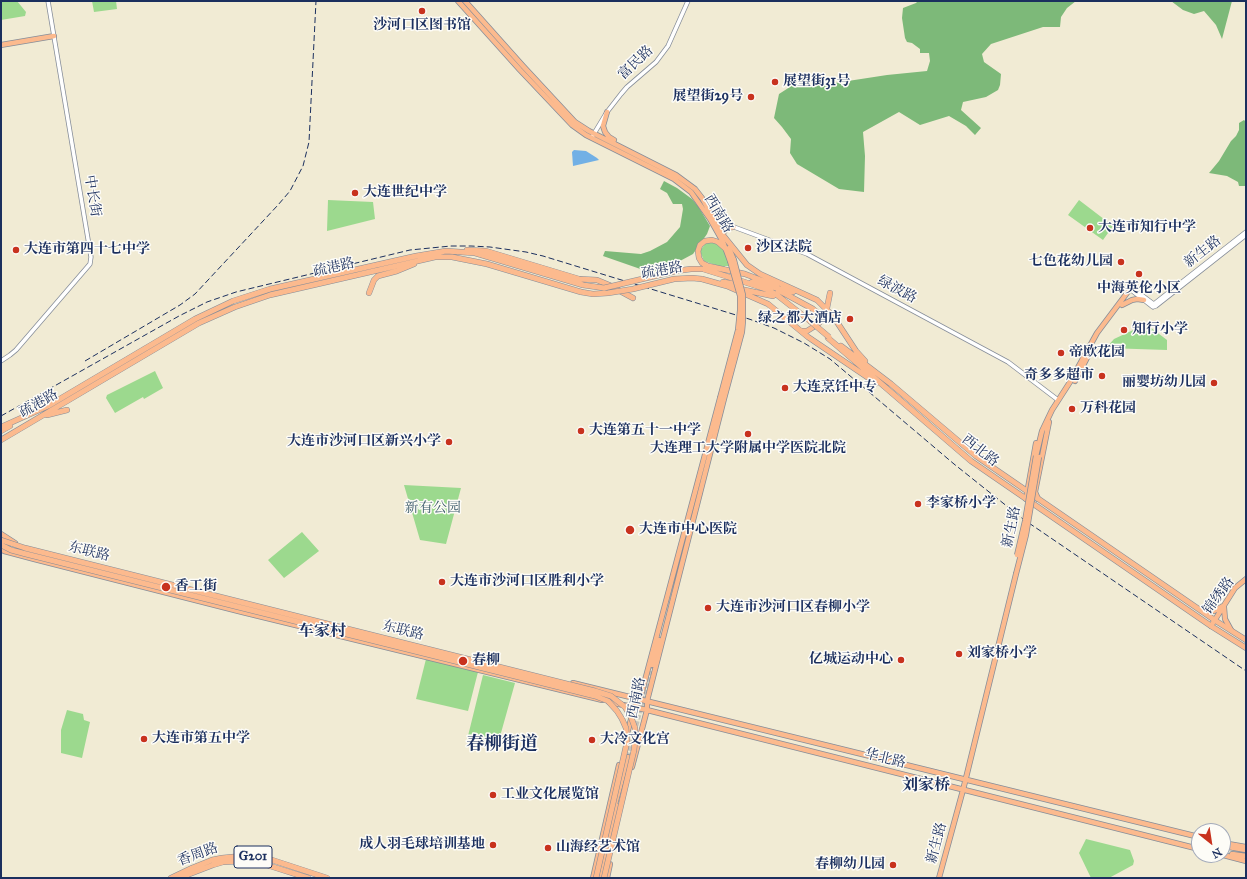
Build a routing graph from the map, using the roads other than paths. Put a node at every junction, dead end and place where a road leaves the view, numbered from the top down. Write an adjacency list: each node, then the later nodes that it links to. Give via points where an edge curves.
1 (48, 1): 5 (street, 中长街)
2 (458, 1): 8 (main road, 西南路, via 572,125)
3 (465, 1): 8 (main road, 西南路, via 566,113)
4 (688, 1): 7 (street, 富民路, via 675,34 661,56 627,87)
5 (54, 36): 6 (main road); 38 (street, 中长街, via 90,264 16,350)
6 (1, 45)
7 (607, 112): 8 (street, 富民路); 9 (main road, via 603,126 605,132)
8 (593, 135): 9 (main road, 西南路); 15 (main road, 西南路, via 674,179 691,192 710,219)
9 (626, 149): 10 (main road, 西南路, via 680,177 695,189)
10 (715, 220): 11 (street, 绿波路); 13 (main road, 西南路)
11 (733, 227): 13 (highway, via 727,228); 42 (street, 绿波路, via 807,254 838,270 1008,362)
12 (1246, 232): 32 (street, 新生路)
13 (722, 234): 18 (main road, 西南路); 26 (highway, via 744,262 754,270)
14 (1246, 235): 32 (street, 新生路)
15 (726, 249): 18 (main road, 西南路); 24 (highway, via 712,240 705,242 700,245 699,258 708,266 744,274)
16 (446, 251): 19 (highway, bridge, via 487,256 583,286 604,288 676,271); 28 (highway, via 486,251 580,279 597,280); 46 (highway, via 270,289 233,301 195,319 48,406)
17 (418, 261): 20 (highway, 疏港路, bridge, via 435,257 470,260 592,294 633,289 674,279); 25 (highway, via 378,276); 44 (highway, 疏港路, via 270,295 235,307 199,323)
18 (732, 261): 41 (main road, 西南路, bridge, via 743,295 743,321)
19 (703, 269): 22 (highway); 34 (highway, 西北路, via 766,289)
20 (702, 279): 21 (highway); 27 (highway, 西北路, via 744,285)
21 (727, 286): 27 (highway); 36 (highway, via 768,304)
22 (773, 287): 24 (highway); 35 (highway, via 813,308 818,313)
23 (1131, 289): 30 (street); 31 (main road, 新生路); 32 (street); 42 (main road, 新生路, via 1094,338)
24 (793, 292): 26 (highway)
25 (369, 293)
26 (806, 295): 29 (highway)
27 (773, 296): 34 (highway, 西北路)
28 (633, 298)
29 (817, 300): 33 (highway); 33 (highway, via 822,300 830,293)
30 (1144, 300): 31 (main road, via 1137,299); 32 (street)
31 (1122, 304): 45 (main road, 新生路, via 1094,343 1078,376)
32 (1155, 306)
33 (827, 309): 35 (highway); 39 (highway, via 856,351)
34 (809, 322): 37 (highway, 西北路, bridge)
35 (818, 323): 36 (highway, via 807,331)
36 (800, 331): 40 (highway)
37 (829, 338): 39 (highway, 西北路); 40 (highway, 西北路)
38 (1, 361)
39 (893, 386): 51 (highway, 西北路, via 976,456)
40 (891, 392): 52 (highway, 西北路, via 972,461 1016,492)
41 (722, 399): 59 (main road, 西南路); 60 (main road, 西南路)
42 (1058, 400): 47 (main road, 新生路)
43 (67, 410): 44 (highway)
44 (42, 416): 48 (highway, 疏港路)
45 (1049, 422): 49 (main road, 新生路); 52 (main road)
46 (2, 429)
47 (1042, 431): 49 (main road, 新生路); 50 (main road, via 1034,448)
48 (1, 440)
49 (1038, 456): 75 (main road, 新生路, bridge, via 1026,535 1014,573)
50 (1030, 479): 51 (main road, via 1024,486); 52 (main road)
51 (1019, 485): 52 (highway, 西北路)
52 (1029, 494): 63 (highway, 西北路); 65 (highway, 西北路)
53 (1, 534): 55 (main road, 华北路)
54 (1, 540): 99 (highway, 东联路, bridge, via 611,696 628,712 633,723 635,739)
55 (15, 543): 56 (street); 70 (main road, 华北路)
56 (1, 545): 99 (highway, 东联路, bridge, via 26,554 608,701 622,719 627,742)
57 (2, 550): 72 (main road, 华北路)
58 (1246, 579): 62 (main road, 锦绣路, via 1235,588)
59 (669, 591): 61 (main road, 西南路); 70 (main road, 西南路)
60 (675, 592): 61 (main road, 西南路); 71 (main road, 西南路)
61 (668, 606): 69 (main road, 西南路)
62 (1225, 606): 63 (main road, via 1214,611); 64 (main road, 锦绣路); 66 (main road, via 1225,619)
63 (1202, 611): 64 (highway, 西北路)
64 (1215, 620): 65 (main road, 锦绣路); 66 (highway, 西北路)
65 (1211, 626): 68 (highway, 西北路)
66 (1232, 631): 67 (highway, 西北路)
67 (1246, 640)
68 (1246, 648)
69 (652, 665)
70 (640, 699): 71 (main road, 华北路); 72 (main road, 西南路)
71 (647, 701): 73 (main road, 西南路); 75 (main road, 华北路)
72 (634, 708): 73 (main road, 华北路); 77 (main road, 西南路)
73 (647, 710): 76 (main road, 华北路); 78 (main road, 西南路)
74 (628, 757): 79 (main road)
75 (963, 779): 76 (main road, 新生路); 81 (main road, 华北路)
76 (963, 790): 87 (main road, 华北路); 100 (main road, 新生路)
77 (612, 795): 79 (main road); 85 (main road, 西南路)
78 (625, 798): 79 (main road); 80 (main road, 西南路)
79 (616, 807): 80 (main road); 83 (main road); 99 (main road)
80 (620, 819): 99 (main road, 西南路, bridge, via 610,864)
81 (1156, 827): 82 (main road, 华北路); 84 (main road)
82 (1191, 835)
83 (608, 837): 85 (main road); 99 (main road)
84 (1191, 838)
85 (601, 844): 99 (main road, 西南路)
86 (1231, 844): 89 (main road)
87 (1191, 846)
88 (1231, 847): 90 (main road)
89 (1246, 847)
90 (1246, 850)
91 (1231, 855): 93 (main road)
92 (1231, 856): 94 (main road)
93 (1246, 856)
94 (1246, 860)
95 (171, 878): 98 (highway, 香周路 / G201, via 212,860 242,856 269,859)
96 (179, 878): 97 (highway, 香周路 / G201, via 223,862 242,861 262,863)
97 (308, 878)
98 (327, 878)
99 (600, 878)
100 (939, 878)

